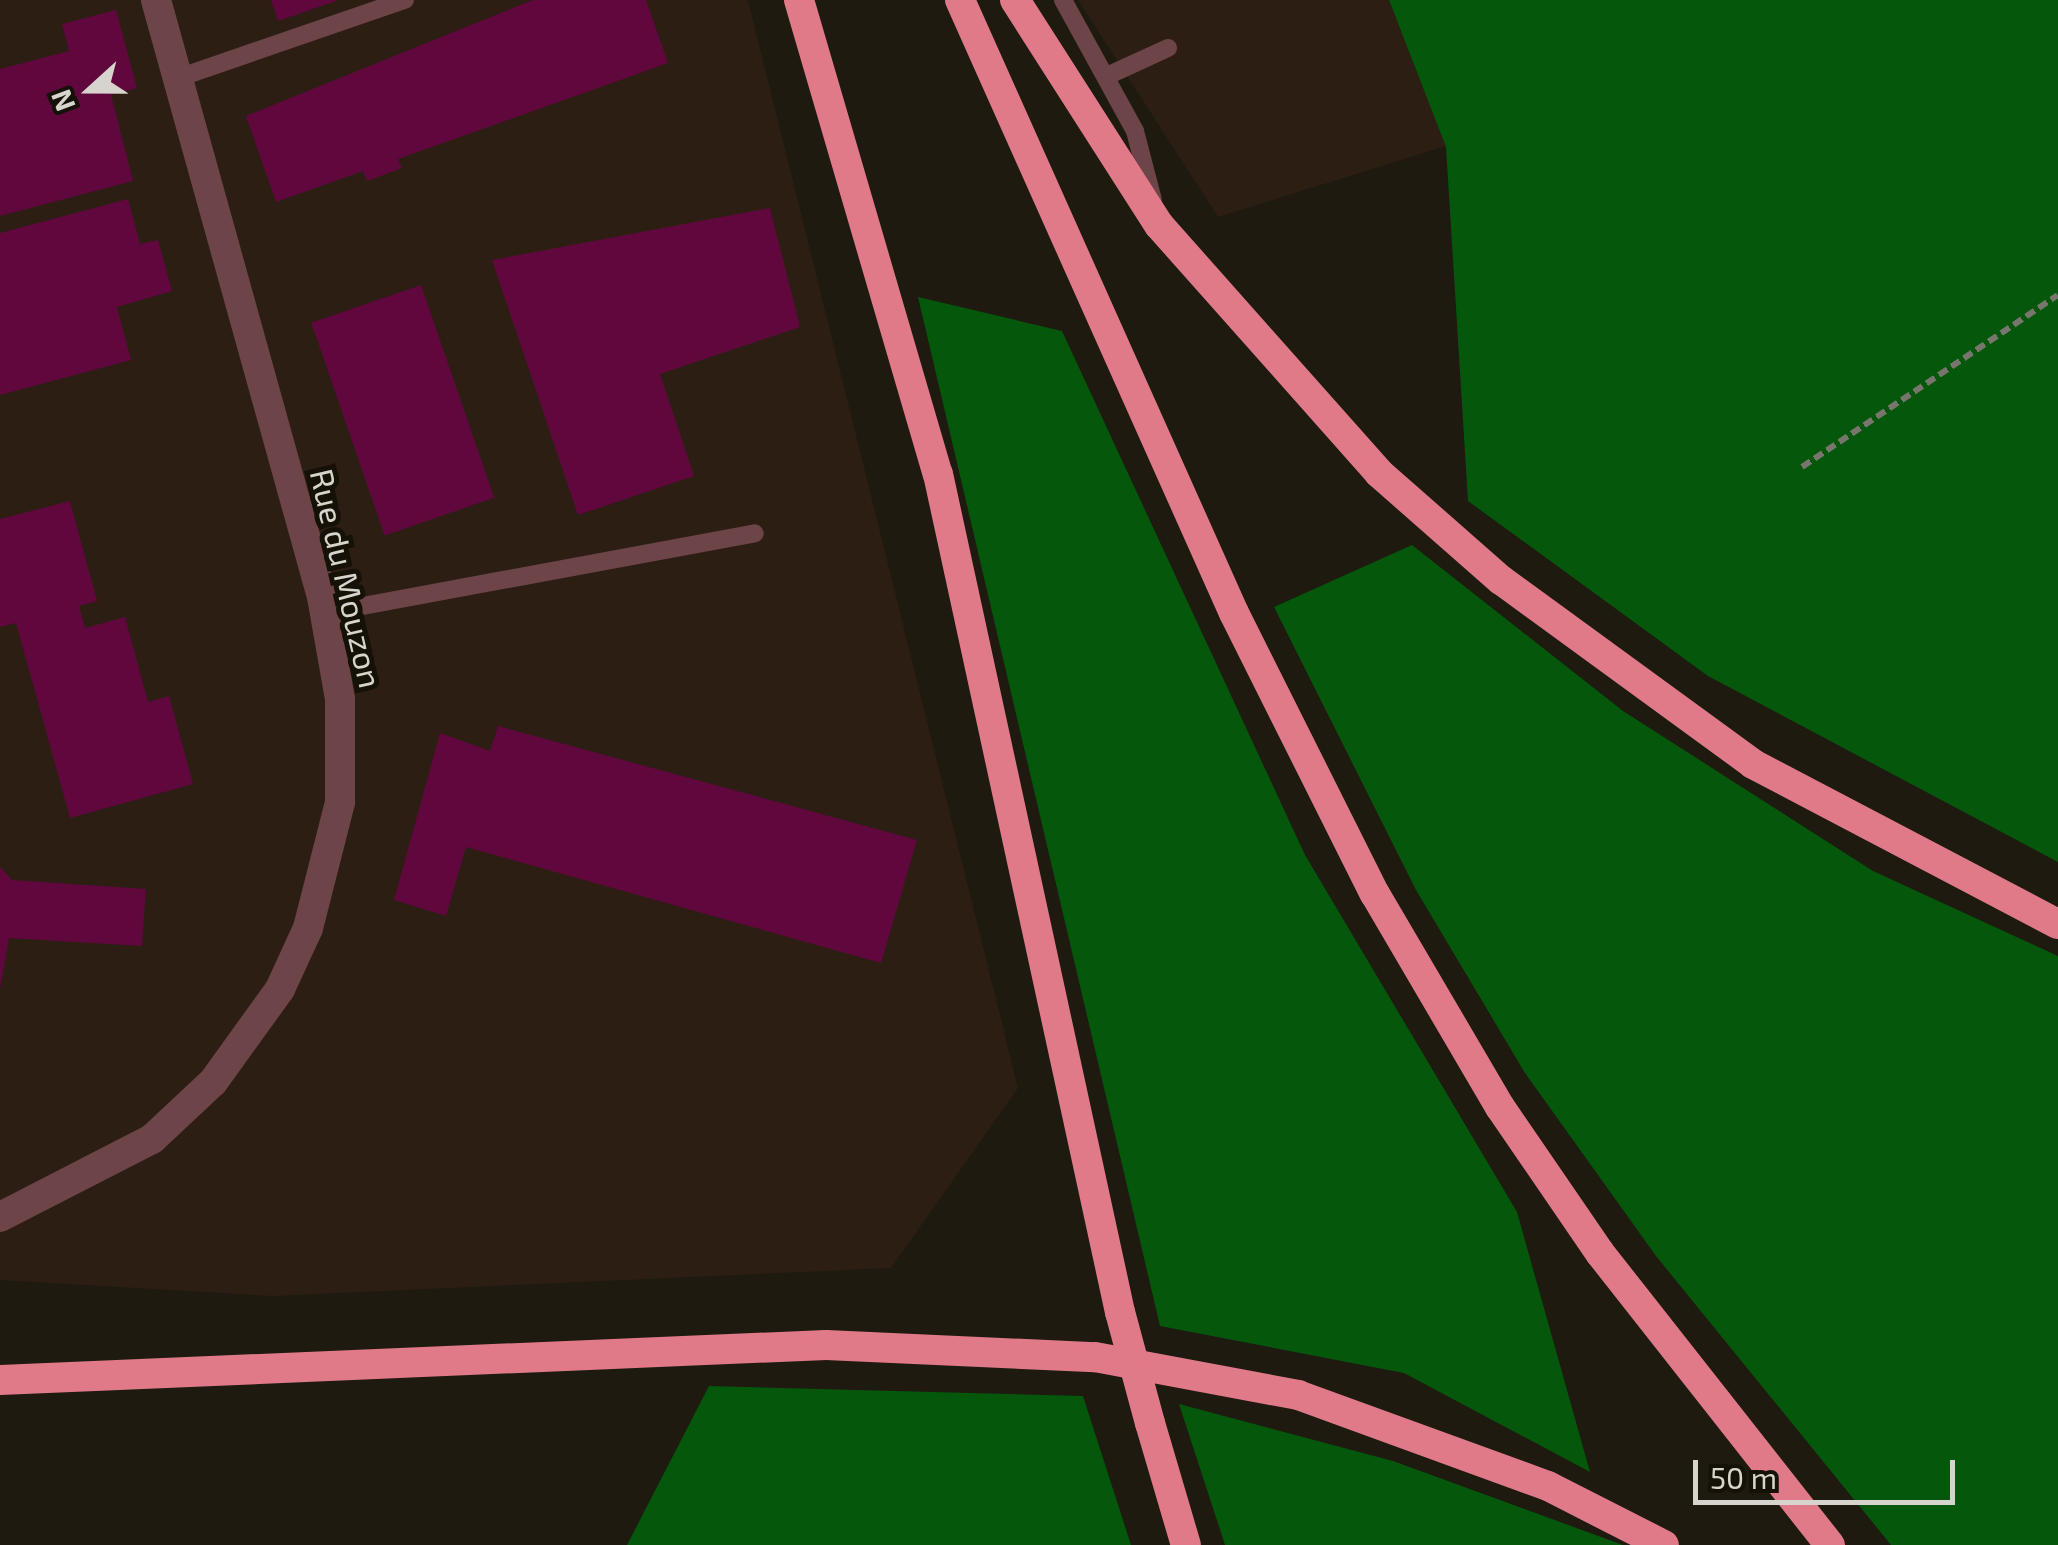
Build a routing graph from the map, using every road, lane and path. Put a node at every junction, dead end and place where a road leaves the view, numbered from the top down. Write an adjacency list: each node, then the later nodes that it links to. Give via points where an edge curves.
1 (156, 0): 9 (street, Rue du Mouzon)
2 (405, 0): 9 (lane)
3 (798, 0): 18 (highway, bridge, via 919,397 1120,1312)
4 (960, 0): 20 (highway, via 1234,614 1375,894 1500,1107 1600,1253)
5 (1015, 0): 10 (highway)
6 (1062, 0): 8 (lane)
7 (1168, 48): 8 (lane)
8 (1109, 75): 10 (lane)
9 (178, 78): 14 (street, Rue du Mouzon)
10 (1159, 224): 15 (highway, via 1379,473 1501,580 1754,764)
11 (2058, 295): 12 (path)
12 (1802, 466)
13 (755, 532): 14 (lane)
14 (325, 613): 16 (street, Rue du Mouzon, via 340,699 340,802 329,871 280,989 212,1082 152,1139)
15 (2058, 924)
16 (0, 1217)
17 (0, 1380): 19 (highway, via 826,1345 1095,1356 1316,1401 1548,1486)
18 (1186, 1545)
19 (1664, 1545)
20 (1830, 1545)

